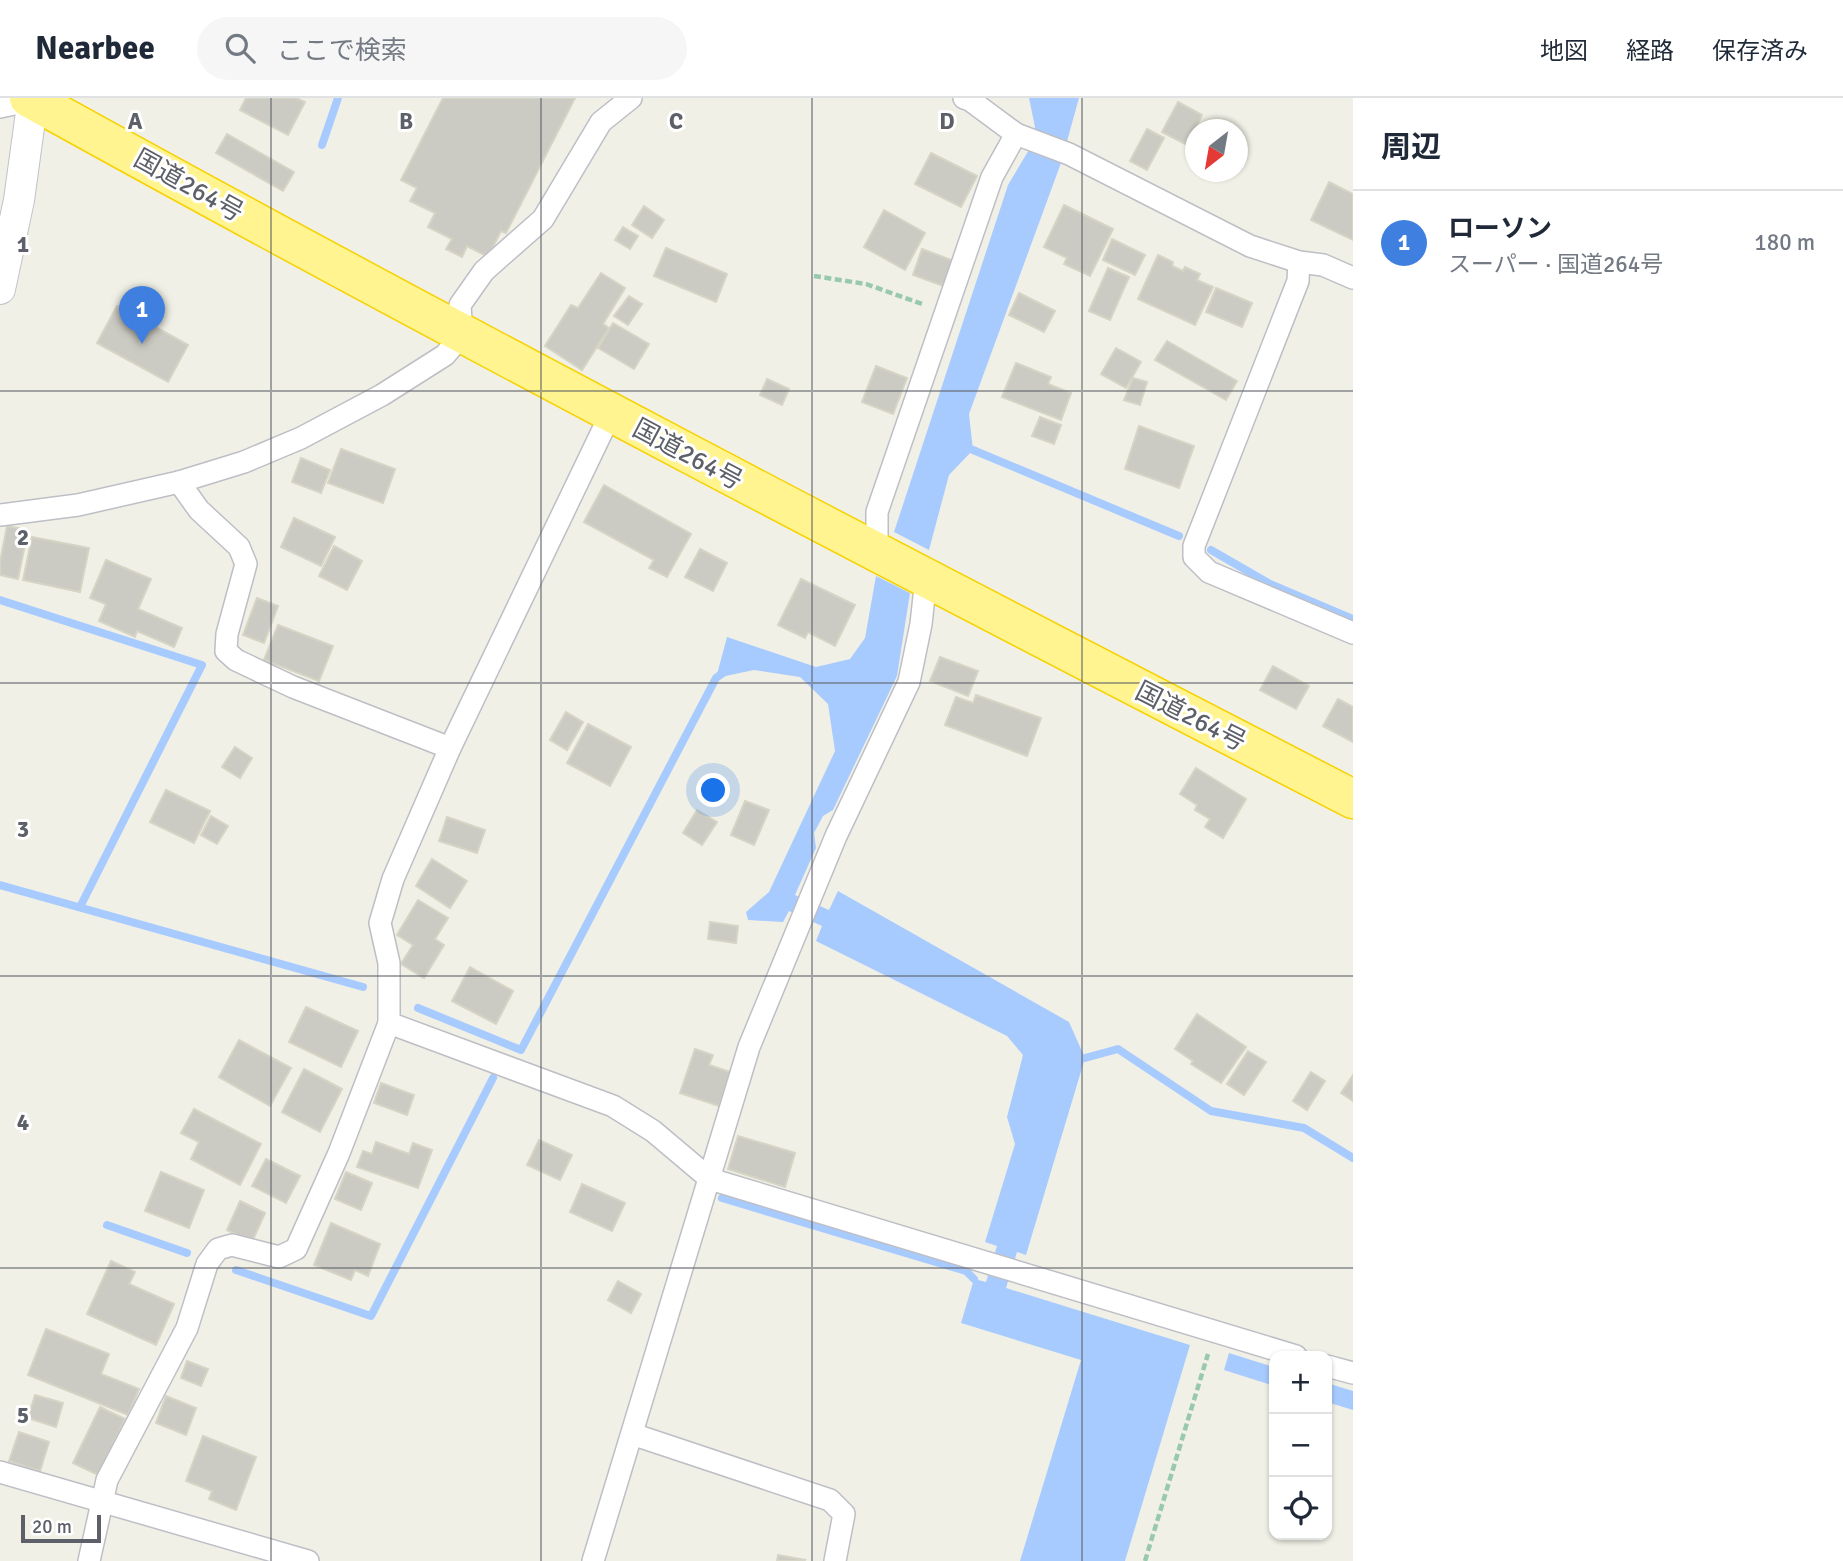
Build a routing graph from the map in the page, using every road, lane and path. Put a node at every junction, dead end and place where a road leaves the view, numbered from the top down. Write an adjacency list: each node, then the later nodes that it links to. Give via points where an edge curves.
1 (631, 98): 10 (street, via 601,122 543,219 484,271 460,305)
2 (968, 99): 4 (street)
3 (24, 101): 8 (street, via 19,200); 10 (highway, 国道264号)
4 (1021, 136): 5 (street, via 1069,154 1251,246); 9 (street, via 992,177)
5 (1299, 262): 7 (street, via 1322,265); 16 (street, via 1298,281 1194,546 1194,557 1209,572)
6 (814, 276): 9 (path, via 866,285)
7 (1353, 278)
8 (0, 289)
9 (946, 312): 14 (street, via 877,512)
10 (462, 335): 11 (highway, 国道264号); 12 (street, via 444,355 382,395 301,438)
11 (611, 413): 14 (highway, 国道264号); 17 (street)
12 (179, 482): 13 (street, via 78,505); 17 (street, via 199,510 239,547 246,564 226,634 226,651 293,687)
13 (0, 515)
14 (877, 553): 15 (highway, 国道264号)
15 (926, 579): 18 (highway, 国道264号); 20 (street, via 909,682 836,836 749,1046)
16 (1353, 633)
17 (450, 748): 19 (street, via 393,879 380,923 389,964)
18 (1353, 799)
19 (389, 1023): 20 (street, via 613,1106 653,1131); 27 (street, via 296,1249 279,1257 232,1245 218,1249 207,1265 187,1328 107,1480)
20 (710, 1179): 21 (street); 25 (street)
21 (1215, 1332): 22 (street); 32 (path)
22 (1279, 1351)
23 (1332, 1367): 24 (street)
24 (1353, 1373)
25 (632, 1434): 30 (street); 31 (street, via 830,1500 844,1514)
26 (0, 1472): 27 (street)
27 (101, 1502): 28 (street); 29 (street)
28 (89, 1561)
29 (308, 1561)
30 (593, 1561)
31 (835, 1561)
32 (1145, 1561)

